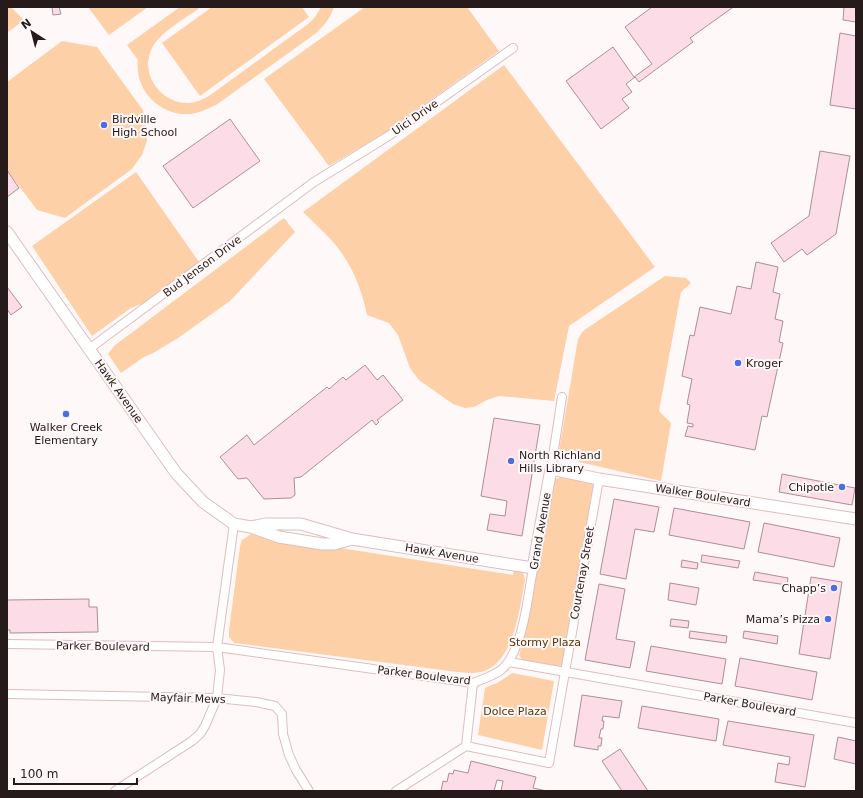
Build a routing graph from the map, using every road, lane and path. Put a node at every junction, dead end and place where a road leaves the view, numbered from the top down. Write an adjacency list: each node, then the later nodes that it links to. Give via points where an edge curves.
1 (513, 48): 2 (street, Uici Drive, via 390,135)
2 (314, 182): 4 (street, Bud Jenson Drive)
3 (7, 232): 4 (street, Hawk Avenue)
4 (89, 349): 9 (street, Hawk Avenue, via 176,473 203,502)
5 (562, 397): 6 (street, Grand Avenue)
6 (551, 468): 7 (street, Walker Boulevard); 12 (street, Grand Avenue)
7 (599, 479): 8 (street, Walker Boulevard); 16 (street, Courtenay Street)
8 (856, 519)
9 (234, 524): 10 (street, Hawk Avenue); 14 (street)
10 (251, 527): 11 (street, Hawk Avenue, via 266,524 301,524); 11 (street, Hawk Avenue, via 279,536 322,544 335,544)
11 (352, 539): 12 (street, Hawk Avenue)
12 (533, 568): 15 (street, Grand Avenue, via 521,632)
13 (7, 644): 14 (street, Parker Boulevard)
14 (218, 647): 17 (street, Parker Boulevard); 19 (street, via 220,670)
15 (509, 662): 16 (street, Parker Boulevard); 17 (street, Parker Boulevard, via 490,677)
16 (565, 672): 20 (street, Parker Boulevard); 21 (street, Courtenay Street, via 549,763)
17 (473, 683): 21 (street)
18 (7, 694): 19 (street, Mayfair Mews)
19 (217, 698): 22 (street, Mayfair Mews, via 256,702 279,709 289,755); 23 (street, via 206,726 200,734)
20 (856, 723)
21 (466, 746): 24 (street)
22 (307, 790)
23 (115, 791)
24 (396, 791)

